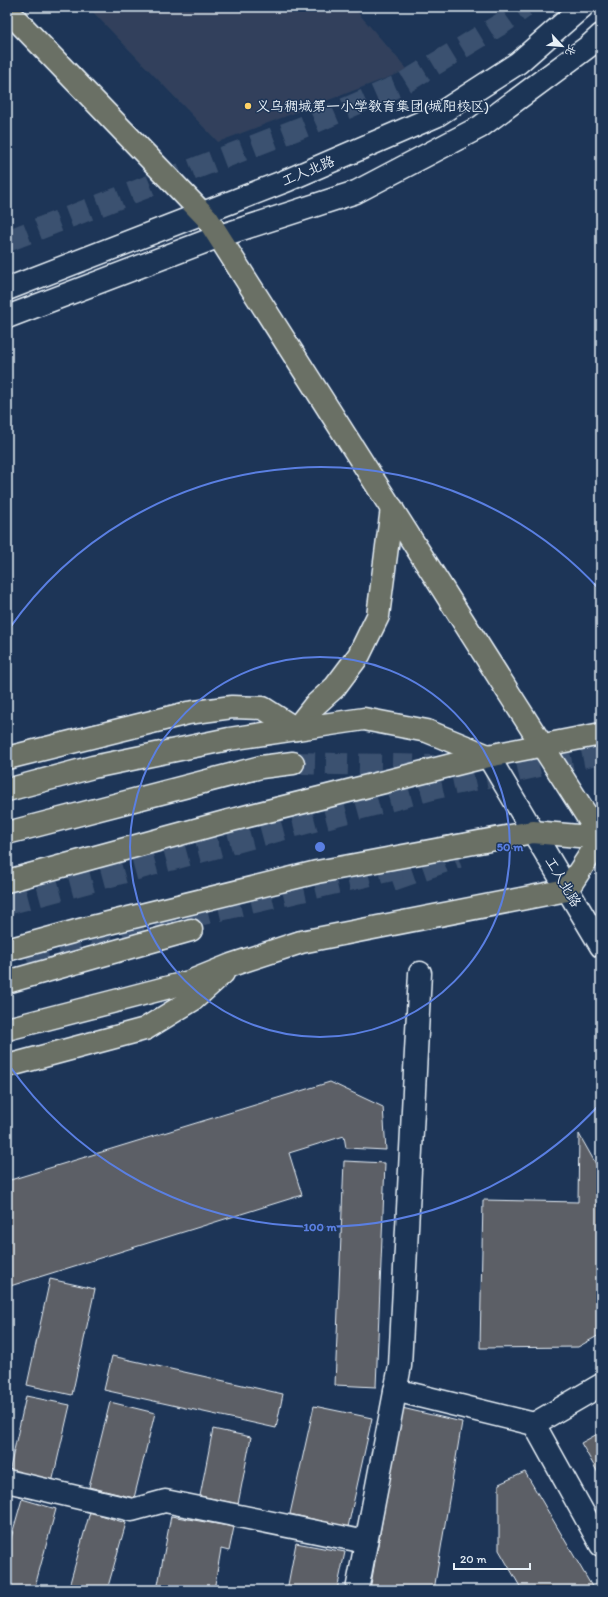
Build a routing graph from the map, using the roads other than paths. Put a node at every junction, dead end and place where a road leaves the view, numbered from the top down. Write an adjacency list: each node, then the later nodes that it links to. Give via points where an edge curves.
1 (582, 7): 4 (street, 工人北路, via 518,63 436,116 288,180)
2 (7, 10): 4 (main road)
3 (601, 35): 5 (street, via 473,130 356,192)
4 (202, 213): 5 (main road); 6 (street, 工人北路)
5 (220, 236): 7 (street); 8 (main road)
6 (7, 289)
7 (7, 317)
8 (392, 508): 9 (main road, via 378,616 360,655 335,687 314,706); 11 (main road)
9 (296, 729): 12 (main road, via 364,719 427,731); 13 (main road, via 263,708 232,707 188,713); 15 (main road, via 229,739 93,767)
10 (601, 734): 11 (main road)
11 (542, 746): 12 (main road); 18 (main road)
12 (488, 756): 16 (street, 工人北路); 19 (main road, via 228,821)
13 (7, 758)
14 (293, 763): 17 (main road, via 261,767)
15 (7, 790)
16 (533, 832): 18 (main road); 20 (street, 工人北路); 23 (main road, via 317,872)
17 (7, 833)
18 (601, 838): 20 (main road)
19 (7, 881)
20 (568, 890): 22 (street, 工人北路); 24 (main road, via 301,942)
21 (191, 930): 26 (main road)
22 (601, 946)
23 (7, 950)
24 (231, 965): 27 (main road, via 189,982); 28 (main road, via 194,999 145,1029)
25 (420, 973): 30 (street, via 400,1366)
26 (7, 982)
27 (7, 1029)
28 (7, 1066)
29 (601, 1385): 31 (street)
30 (396, 1390): 31 (street); 33 (street)
31 (534, 1424): 34 (street)
32 (7, 1481): 33 (street, via 132,1510 165,1502)
33 (366, 1542): 35 (street)
34 (601, 1545)
35 (357, 1590)

